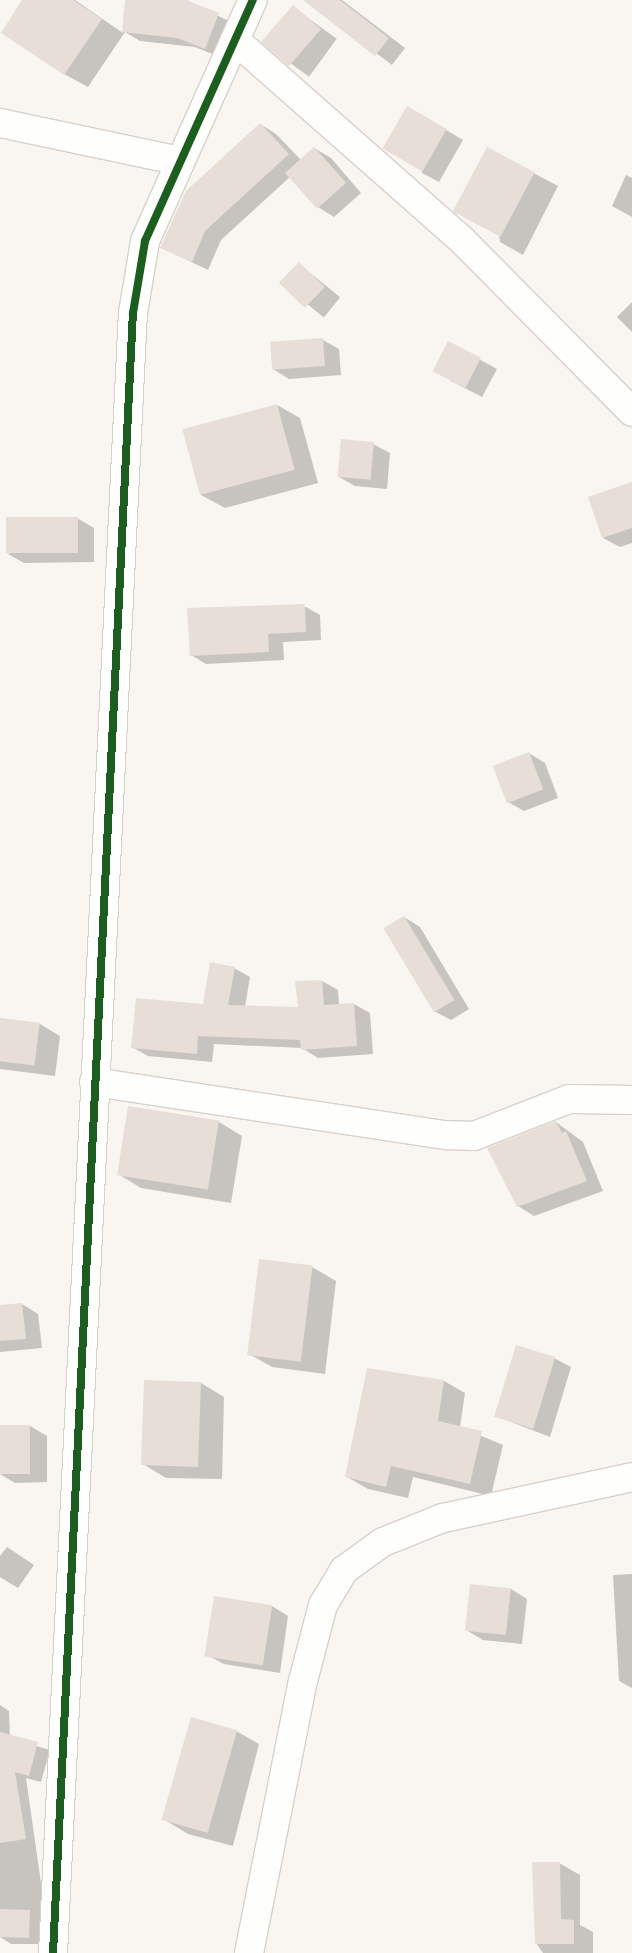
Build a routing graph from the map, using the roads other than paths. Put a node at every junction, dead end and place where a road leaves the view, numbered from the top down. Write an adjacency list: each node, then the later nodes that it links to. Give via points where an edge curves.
1 (253, 0): 2 (street)
2 (235, 40): 4 (street); 5 (street, via 461,239)
3 (0, 123): 4 (street)
4 (180, 161): 6 (street, via 145,241 133,313)
5 (632, 412)
6 (94, 1082): 7 (street, via 446,1135 474,1136 569,1099); 9 (street)
7 (632, 1100)
8 (632, 1477): 10 (street, via 443,1518 383,1542 344,1570 323,1605 303,1681)
9 (53, 1953)
10 (249, 1953)

